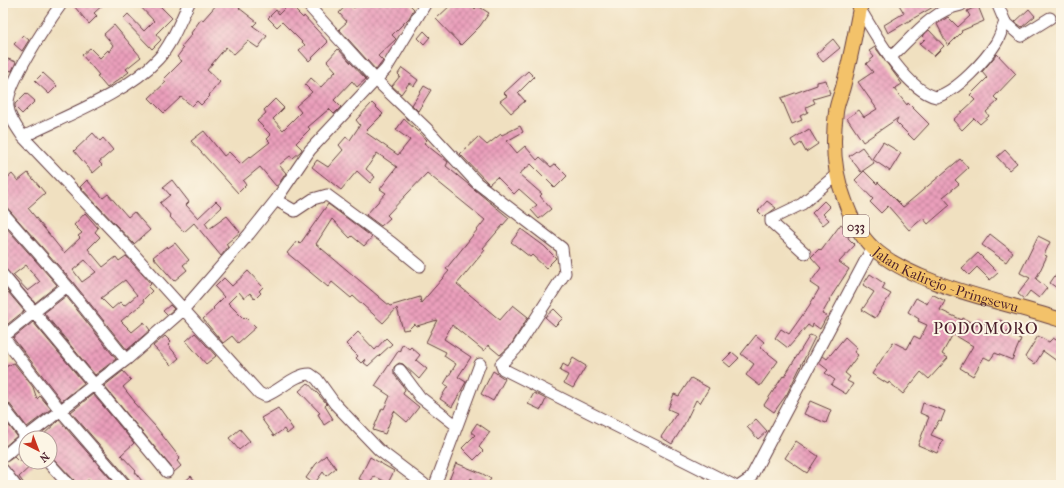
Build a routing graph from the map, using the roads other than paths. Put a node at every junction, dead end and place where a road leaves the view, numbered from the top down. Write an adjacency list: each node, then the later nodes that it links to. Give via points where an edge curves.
1 (62, 3): 12 (street, via 44,27 13,84 7,106 15,125)
2 (189, 3): 12 (street, via 158,58 146,70 125,86)
3 (426, 3): 11 (street, via 386,69)
4 (997, 3): 9 (street)
5 (310, 5): 11 (street)
6 (961, 5): 10 (street, via 952,6 938,14)
7 (861, 6): 10 (street); 13 (main road, Jalan Kalirejo - Pringsewu / 033, via 836,110 833,137)
8 (1050, 18): 9 (street, via 1021,36)
9 (1005, 22): 10 (street, via 997,41 985,57 953,90 944,95 936,97 922,91)
10 (890, 58)
11 (376, 80): 14 (street, via 310,150); 44 (street, via 427,129 477,183 562,248 565,273 516,349 501,364 503,369)
12 (24, 137): 21 (street)
13 (836, 175): 16 (main road, Jalan Kalirejo - Pringsewu / 033, via 850,212); 17 (street, via 802,204 771,219 771,222)
14 (276, 200): 18 (street, via 295,211 313,199 327,196); 21 (street)
15 (3, 213): 20 (street)
16 (872, 248): 23 (main road, Jalan Kalirejo - Pringsewu / 033, via 893,263 932,281); 45 (street, via 750,479)
17 (805, 253)
18 (420, 266)
19 (3, 275): 22 (street)
20 (68, 286): 22 (street); 25 (street)
21 (183, 310): 25 (street); 42 (street, via 253,387 265,396 299,376 310,374 379,450)
22 (36, 312): 24 (street); 28 (street)
23 (1061, 320)
24 (3, 337): 30 (street)
25 (126, 360): 28 (street)
26 (480, 364): 31 (street)
27 (400, 370): 31 (street, via 420,397)
28 (94, 385): 30 (street); 38 (street)
29 (3, 407): 32 (street)
30 (60, 410): 33 (street); 41 (street)
31 (457, 426): 43 (street)
32 (21, 430)
33 (36, 430)
34 (18, 444): 35 (street)
35 (3, 457)
36 (3, 470): 39 (street)
37 (55, 470): 40 (street)
38 (167, 472)
39 (15, 485)
40 (69, 485)
41 (125, 485)
42 (425, 485)
43 (435, 485)
44 (733, 485)
45 (742, 485)

